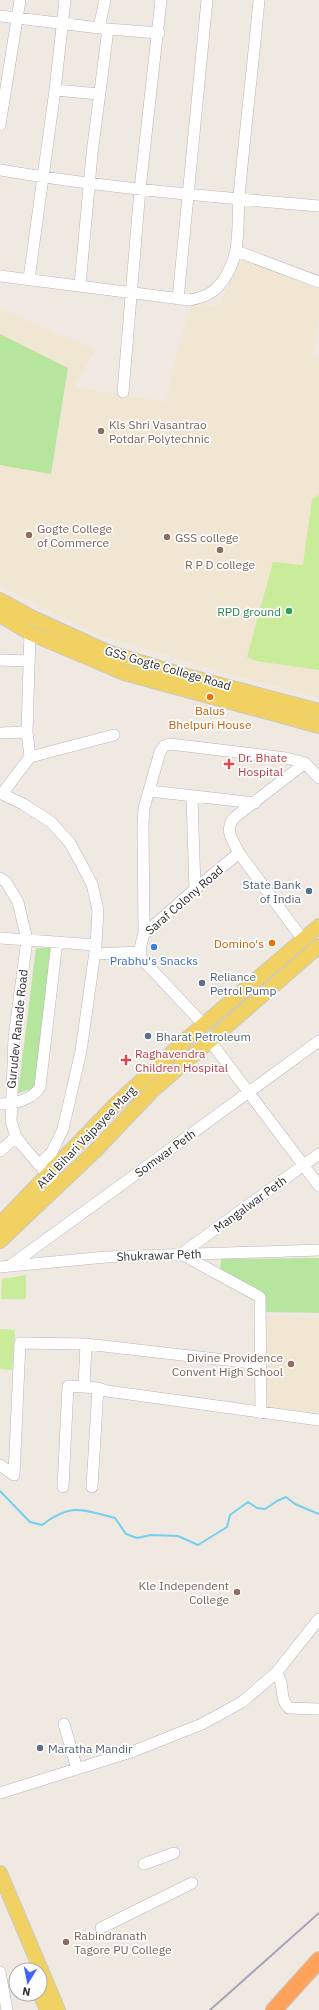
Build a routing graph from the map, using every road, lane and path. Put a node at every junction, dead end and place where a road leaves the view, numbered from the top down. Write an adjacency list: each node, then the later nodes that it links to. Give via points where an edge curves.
1 (20, 0): 8 (street)
2 (65, 0): 9 (street)
3 (105, 0): 10 (street)
4 (161, 0): 11 (street)
5 (207, 0): 19 (street)
6 (260, 0): 20 (street)
7 (0, 16): 8 (street)
8 (18, 19): 9 (street); 14 (street)
9 (62, 24): 10 (street); 12 (street)
10 (104, 29): 11 (street); 13 (street)
11 (159, 33): 18 (street)
12 (55, 90): 13 (street); 16 (street)
13 (99, 94): 17 (street)
14 (0, 124)
15 (0, 170): 16 (street)
16 (44, 177): 17 (street); 24 (street)
17 (89, 182): 18 (street); 26 (street)
18 (140, 189): 19 (street); 27 (street)
19 (187, 193): 20 (street); 28 (street)
20 (239, 198): 21 (street); 22 (street)
21 (319, 206)
22 (236, 251): 25 (street); 28 (street, via 228,274 217,289 205,297)
23 (0, 276): 24 (street)
24 (29, 279): 26 (street)
25 (319, 282)
26 (80, 285): 27 (street)
27 (131, 294): 28 (street); 29 (street)
28 (178, 299)
29 (123, 392)
30 (0, 600): 35 (main road, GSS Gogte College Road, via 110,653)
31 (2, 618): 32 (main road)
32 (30, 633): 34 (street); 36 (main road, via 124,673)
33 (0, 660): 34 (street)
34 (29, 660): 37 (street)
35 (319, 711)
36 (319, 726)
37 (27, 732): 38 (street); 40 (street)
38 (0, 733)
39 (114, 735): 40 (street)
40 (30, 756): 44 (street)
41 (305, 764): 42 (street); 43 (street, via 286,758 170,744 164,746 160,752); 46 (street)
42 (319, 778)
43 (150, 791): 45 (street); 51 (street, via 144,808 143,824)
44 (1, 793): 57 (street, via 51,822 70,843 92,884 98,910)
45 (192, 797): 46 (street); 49 (street)
46 (255, 803): 47 (street, via 231,822 231,837)
47 (239, 853): 49 (street, Saraf Colony Road); 54 (street)
48 (0, 878): 53 (street, Gurudev Ranade Road, via 6,882 18,902)
49 (195, 889): 51 (street, Saraf Colony Road)
50 (319, 926): 54 (main road, Atal Bihari Vajpayee Marg)
51 (144, 934): 58 (street, Saraf Colony Road)
52 (0, 938): 53 (street)
53 (27, 940): 55 (street); 63 (street, Gurudev Ranade Road)
54 (303, 940): 59 (main road, Atal Bihari Vajpayee Marg)
55 (57, 942): 57 (street); 63 (street, via 40,1087 32,1096)
56 (319, 946): 61 (main road, Atal Bihari Vajpayee Marg)
57 (96, 949): 58 (street); 68 (street, via 81,1051 63,1129)
58 (139, 952): 59 (street, via 141,958)
59 (203, 1024): 68 (main road, Atal Bihari Vajpayee Marg)
60 (319, 1041): 62 (street, Somwar Peth)
61 (210, 1042): 62 (street); 70 (main road, Atal Bihari Vajpayee Marg, via 152,1091)
62 (248, 1093): 67 (street); 75 (street, Somwar Peth)
63 (5, 1104): 64 (street, Gurudev Ranade Road)
64 (16, 1137): 65 (street); 68 (street, Gurudev Ranade Road)
65 (2, 1147)
66 (319, 1154): 67 (street, Mangalwar Peth)
67 (304, 1165): 69 (street); 74 (street, Mangalwar Peth)
68 (44, 1171): 70 (street, Gurudev Ranade Road); 71 (main road, Atal Bihari Vajpayee Marg)
69 (319, 1186)
70 (58, 1187): 72 (main road, Atal Bihari Vajpayee Marg)
71 (0, 1224)
72 (0, 1241)
73 (319, 1250): 74 (street, Shukrawar Peth)
74 (181, 1254): 75 (street, Shukrawar Peth, via 106,1257); 78 (street, via 260,1297)
75 (12, 1266): 76 (street, Shukrawar Peth)
76 (0, 1267)
77 (86, 1344): 78 (street); 79 (street); 83 (street, via 20,1343 14,1475)
78 (260, 1364): 81 (street)
79 (84, 1387): 80 (street); 84 (street, via 68,1386)
80 (98, 1388): 81 (street); 85 (street)
81 (261, 1413): 82 (street)
82 (319, 1420)
83 (0, 1465)
84 (63, 1486)
85 (92, 1487)
86 (319, 1619): 87 (street)
87 (276, 1673): 88 (street, via 281,1681 283,1700 289,1708); 90 (street, via 242,1702 202,1724 134,1751)
88 (319, 1709)
89 (64, 1724): 90 (street)
90 (77, 1769): 91 (street)
91 (0, 1793)
92 (174, 1853): 93 (street)
93 (144, 1864)
94 (0, 1873): 103 (main road)
95 (192, 1883): 97 (street)
96 (0, 1887): 99 (main road)
97 (101, 1928)
98 (319, 1960): 104 (highway)
99 (28, 1962)
100 (0, 1972): 102 (street)
101 (319, 1976): 105 (highway)
102 (7, 2010)
103 (58, 2010)
104 (274, 2010)
105 (288, 2010)

